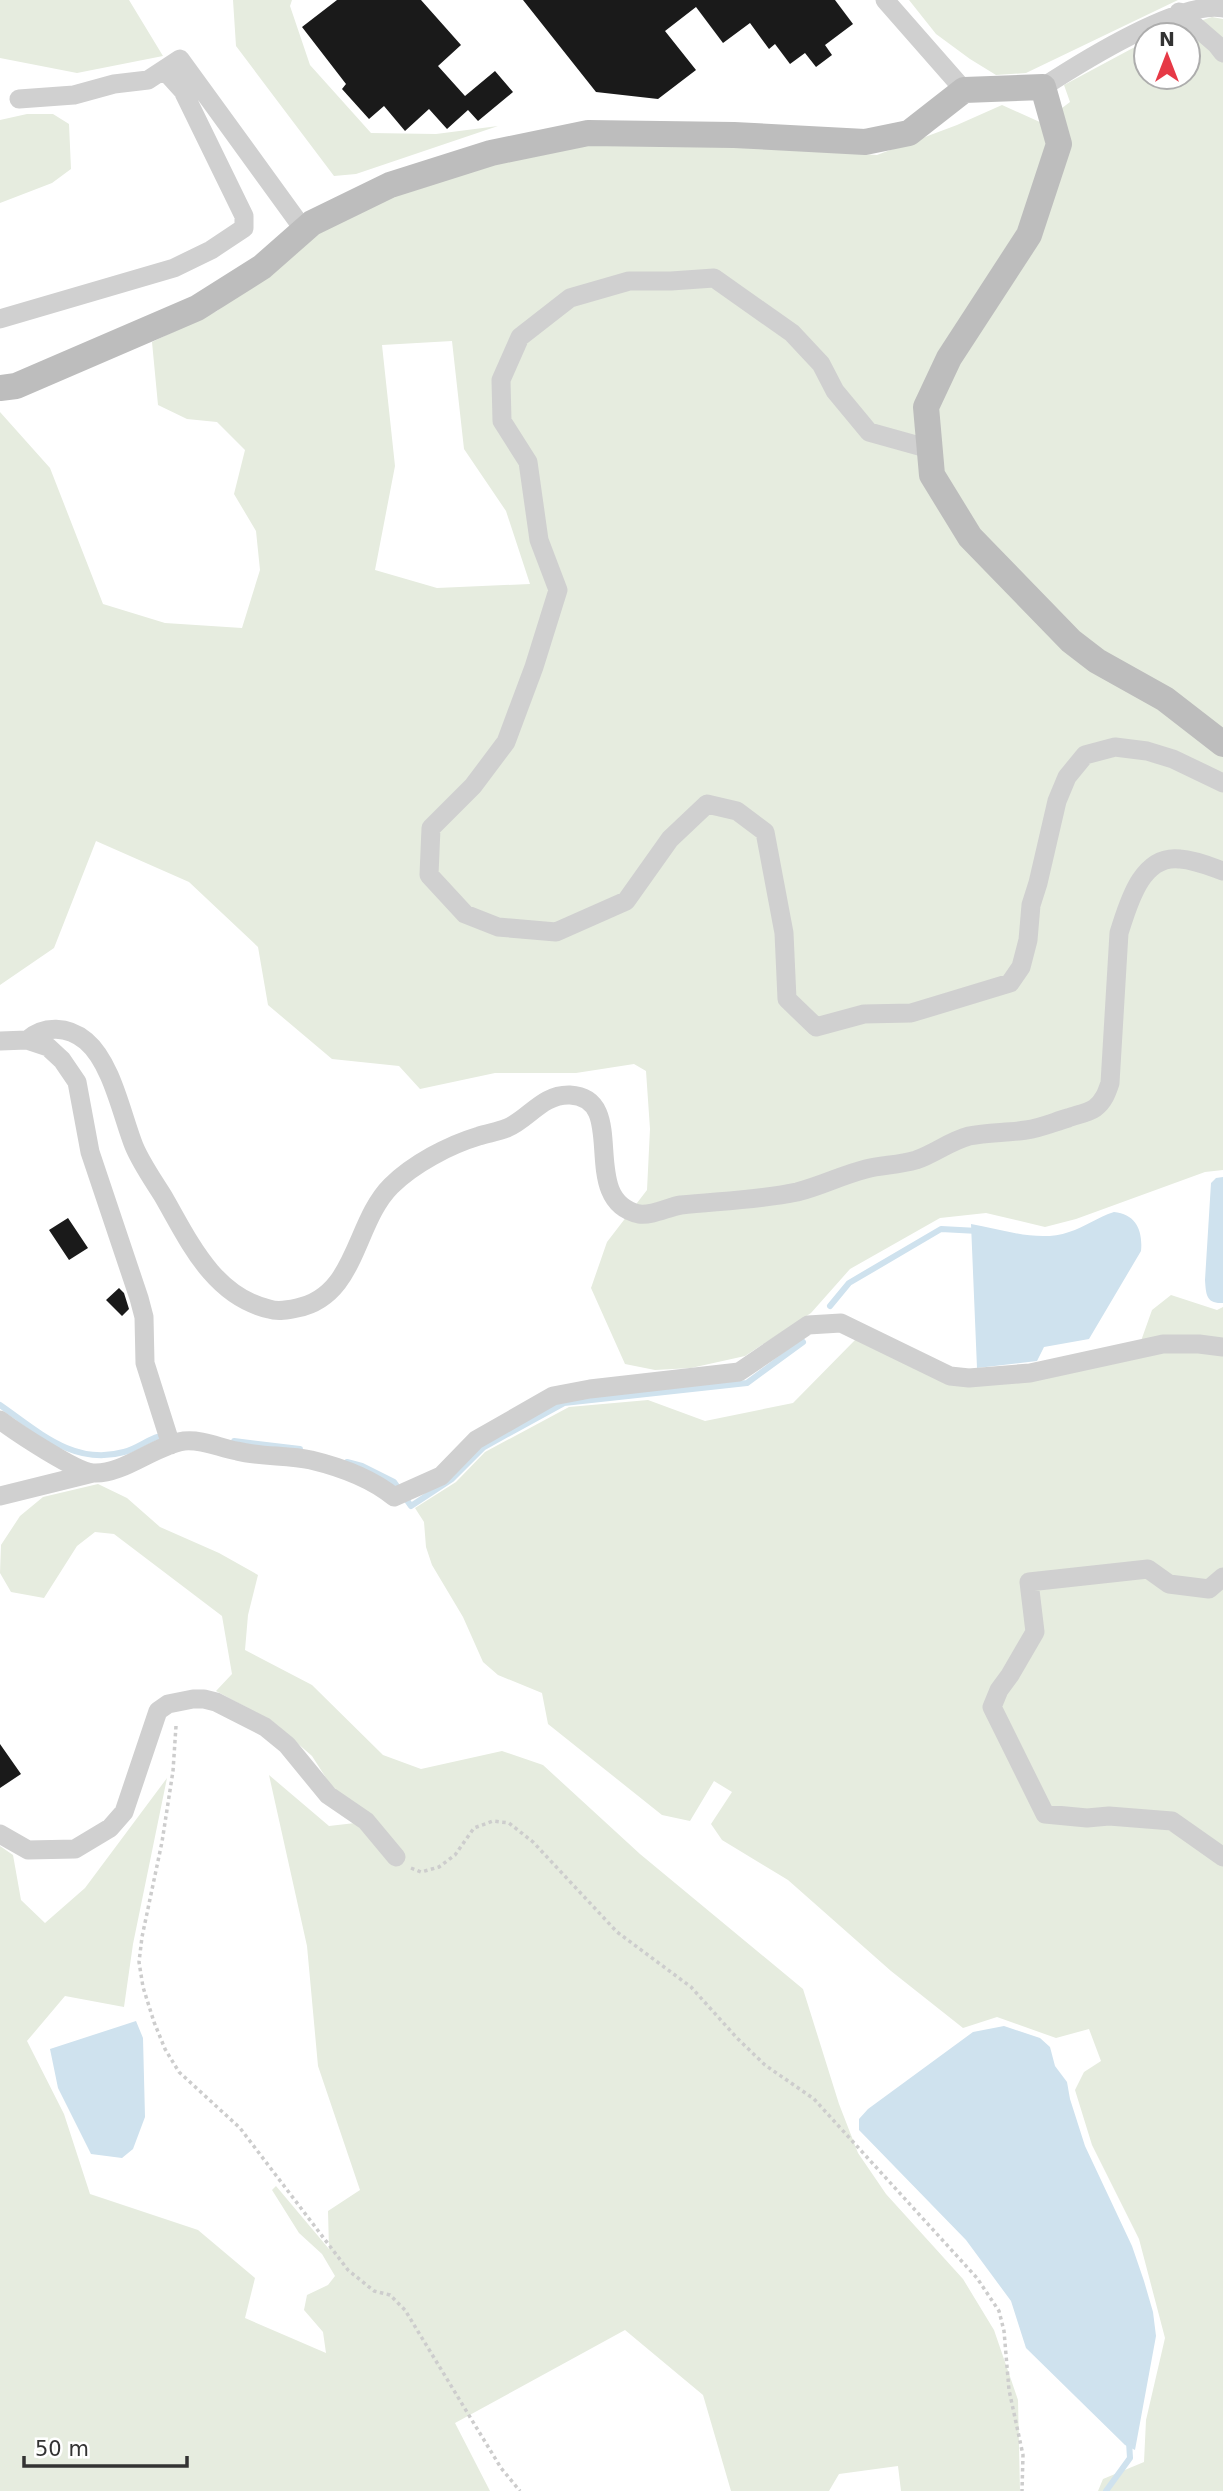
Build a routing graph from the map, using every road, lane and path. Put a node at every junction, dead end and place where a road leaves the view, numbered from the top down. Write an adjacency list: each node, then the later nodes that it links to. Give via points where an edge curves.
1 (885, 0): 7 (street)
2 (1217, 5): 3 (street)
3 (1179, 12): 4 (street); 6 (street, via 1103,47)
4 (1223, 53)
5 (164, 70): 8 (street, via 148,80 74,95); 9 (street, via 180,59); 10 (street, via 183,91 244,215 244,228 174,268)
6 (1043, 87): 7 (street); 12 (street, via 1059,144 1029,235 949,358 926,407)
7 (964, 90): 9 (street, via 909,133 865,142 588,134 491,153 390,185)
8 (19, 99)
9 (304, 230): 11 (street, via 262,267 197,308 16,386)
10 (0, 318)
11 (0, 388)
12 (930, 449): 13 (street, via 932,475 970,537 1071,641 1165,699); 14 (street, via 869,432 835,391 821,364 792,333 714,278 629,281 570,298 520,337 501,380 502,421 528,462 538,540 558,590 506,742 473,786 431,828 429,875 465,914 498,928 556,932 626,901 670,839 707,804 737,811 765,832 784,933 787,999 816,1027 864,1014 911,1013 1010,983 1025,953 1031,905 1057,801 1085,755 1115,747 1147,751)
13 (1223, 744)
14 (1223, 783)
15 (1223, 871): 16 (street, via 1178,858 1150,867 1140,880 1119,933 1110,1083 1094,1108 1028,1130 973,1135 919,1159 859,1170 794,1192 669,1206 639,1214 626,1208 610,1189 600,1114 593,1104 584,1098 549,1098 510,1127 452,1147 394,1183 382,1196 347,1270 330,1292 306,1307 289,1310 272,1311 235,1295 203,1264 135,1148 119,1097 87,1041 53,1028)
16 (27, 1040): 17 (street); 20 (street, via 48,1047 77,1082 90,1152 144,1317 145,1363)
17 (0, 1041)
18 (1223, 1347): 20 (street, via 1163,1344 1030,1373 969,1378 950,1376 841,1323 808,1325 739,1372 553,1396 476,1440 441,1476 394,1497 344,1469)
19 (0, 1420): 21 (street)
20 (168, 1437): 21 (street, via 122,1467)
21 (93, 1473): 22 (street)
22 (0, 1496)
23 (1223, 1577): 27 (street, via 1209,1589 1169,1584 1149,1569 1029,1581 1035,1632 992,1707 1045,1814 1172,1821)
24 (168, 1704): 25 (street, via 158,1711 124,1812 110,1828 75,1849 29,1850); 26 (street, via 204,1699 265,1727 287,1745 328,1795 366,1821); 28 (path, via 175,1715 173,1771 139,1962 165,2049 179,2071 240,2128 348,2270 374,2291 390,2295 405,2310 501,2468)
25 (0, 1834)
26 (396, 1857): 29 (path, via 421,1872 439,1867 474,1828 493,1821 509,1823 533,1842 617,1932 691,1987 765,2065 814,2099 976,2278 999,2311 1023,2455)
27 (1223, 1857)
28 (520, 2491)
29 (1022, 2491)

